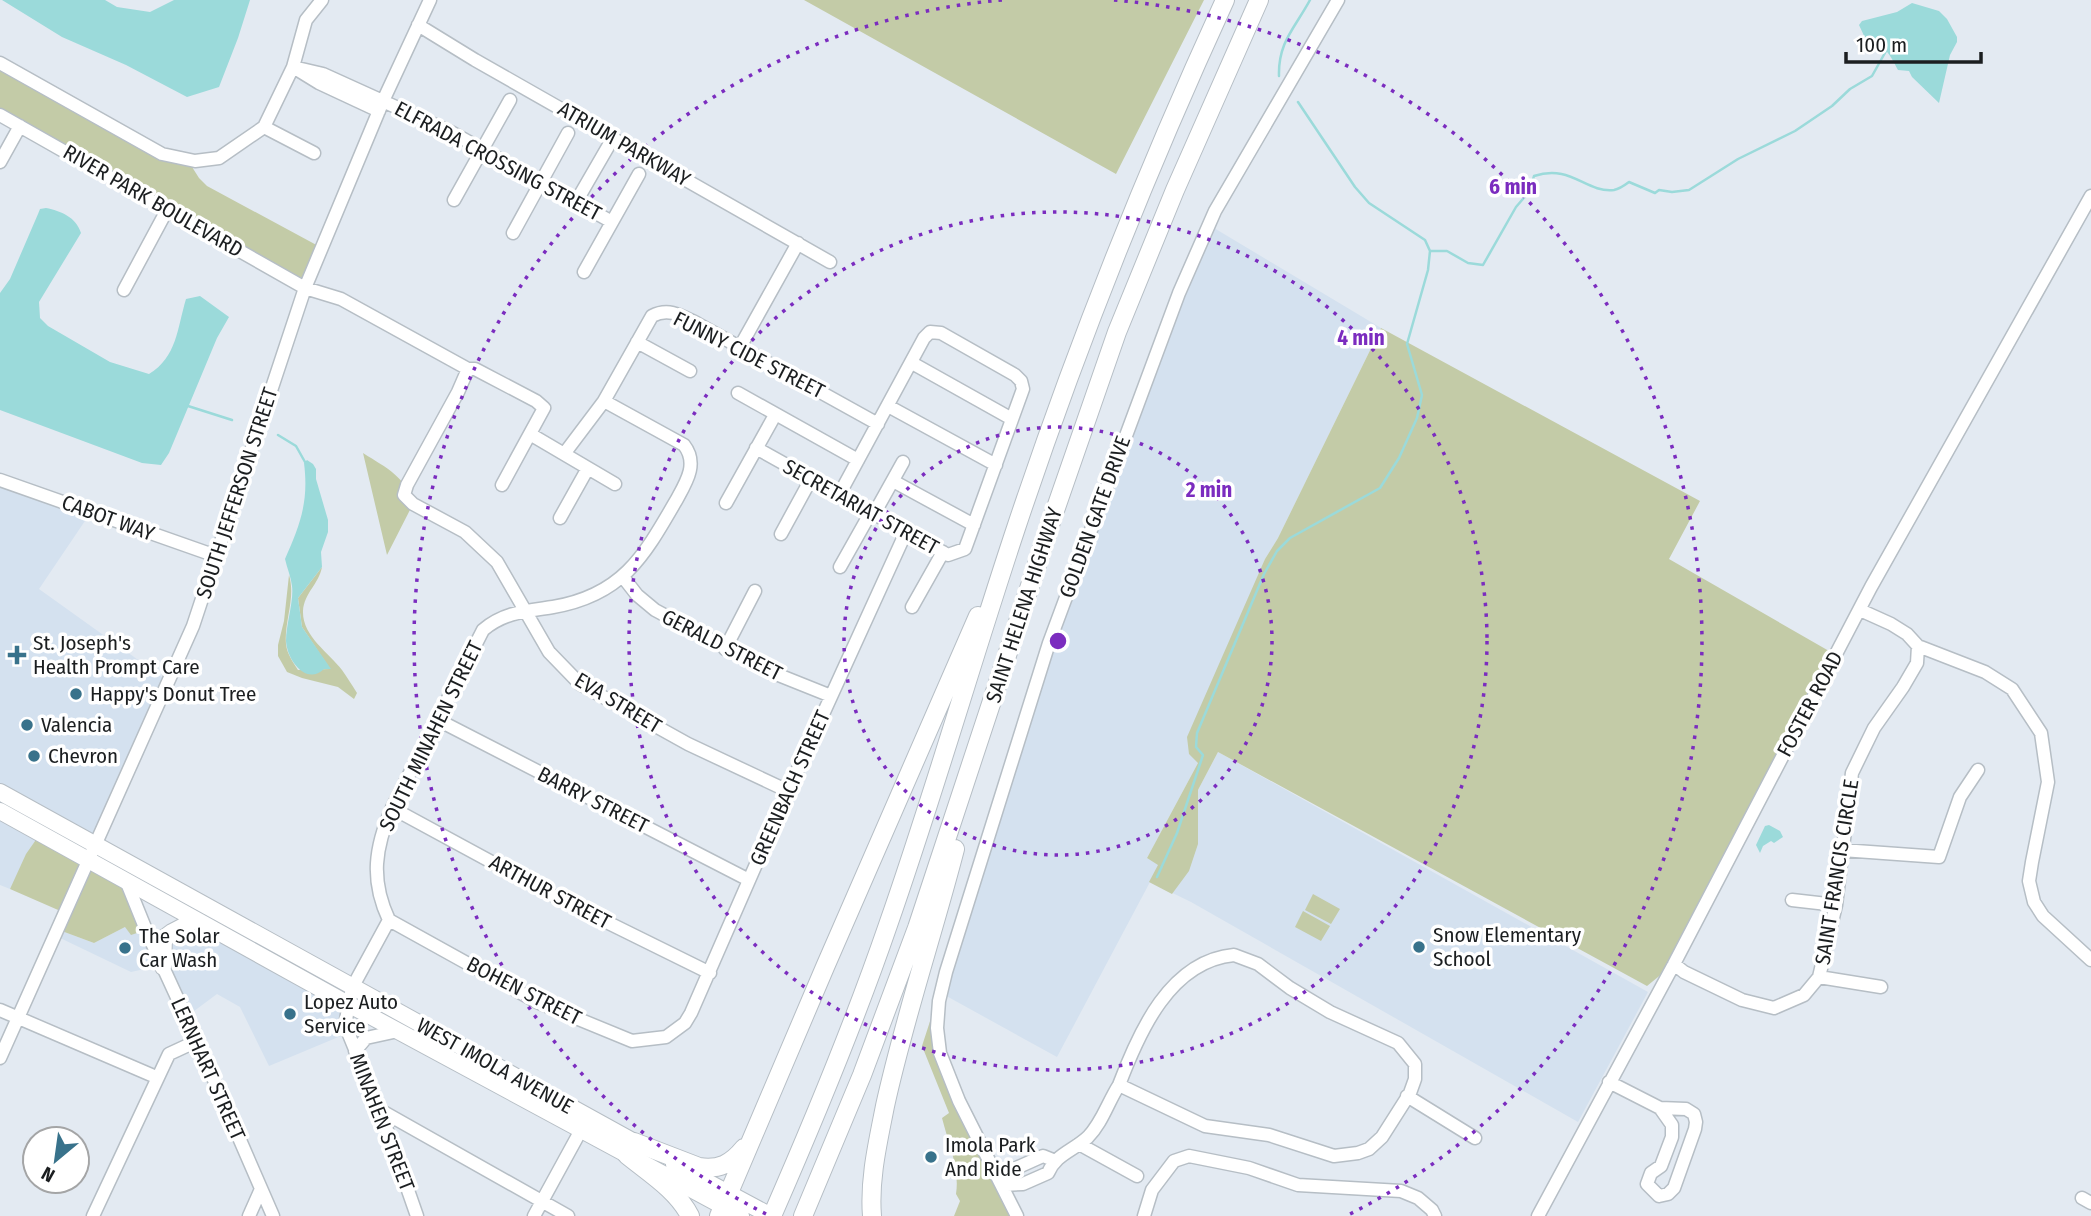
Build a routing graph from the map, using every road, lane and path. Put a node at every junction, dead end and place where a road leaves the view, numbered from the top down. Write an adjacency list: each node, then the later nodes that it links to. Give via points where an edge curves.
1 (322, 0): 8 (street, via 306,20)
2 (430, 0): 6 (street, SOUTH JEFFERSON STREET)
3 (1225, 0): 60 (highway, SAINT HELENA HIGHWAY, via 1100,296)
4 (1259, 0): 65 (highway, SAINT HELENA HIGHWAY, via 1117,332)
5 (1338, 0): 117 (street, GOLDEN GATE DRIVE, via 1215,211 1179,293 1049,643 946,972 937,1028 940,1053)
6 (418, 25): 10 (street, SOUTH JEFFERSON STREET); 15 (street, ATRIUM PARKWAY)
7 (0, 63): 13 (street, via 162,154 195,161 219,158)
8 (293, 67): 10 (street, ELFRADA CROSSING STREET, via 323,74); 13 (street)
9 (510, 100): 16 (street)
10 (381, 106): 16 (street, ELFRADA CROSSING STREET); 30 (street, SOUTH JEFFERSON STREET)
11 (0, 115): 12 (street, RIVER PARK BOULEVARD)
12 (20, 126): 18 (street); 24 (street, RIVER PARK BOULEVARD)
13 (264, 127): 17 (street)
14 (568, 134): 20 (street)
15 (613, 138): 23 (street); 27 (street, ATRIUM PARKWAY)
16 (483, 149): 20 (street, ELFRADA CROSSING STREET); 22 (street)
17 (314, 153)
18 (0, 162)
19 (639, 174): 25 (street)
20 (541, 182): 23 (street, ELFRADA CROSSING STREET); 26 (street)
21 (2091, 196): 70 (street, FOSTER ROAD)
22 (454, 200)
23 (576, 202): 25 (street, ELFRADA CROSSING STREET)
24 (167, 210): 30 (street, RIVER PARK BOULEVARD); 31 (street)
25 (612, 222): 29 (street)
26 (513, 233)
27 (798, 243): 28 (street, ATRIUM PARKWAY); 33 (street)
28 (830, 262)
29 (584, 272)
30 (305, 288): 35 (street, RIVER PARK BOULEVARD, via 341,299); 64 (street, SOUTH JEFFERSON STREET)
31 (124, 289)
32 (637, 342): 33 (street, FUNNY CIDE STREET, via 652,316 661,311 676,313); 36 (street); 38 (street, FUNNY CIDE STREET)
33 (740, 347): 42 (street, FUNNY CIDE STREET)
34 (912, 363): 39 (street); 41 (street); 41 (street, SECRETARIAT STREET, via 924,338 930,332 941,333 1021,381 1023,389)
35 (468, 369): 43 (street, RIVER PARK BOULEVARD, via 544,408); 71 (street, EVA STREET, via 404,495 412,504 465,532 497,562)
36 (690, 371)
37 (738, 393): 40 (street)
38 (604, 401): 45 (street, FUNNY CIDE STREET); 67 (street, SOUTH MINAHEN STREET, via 684,445 692,467 661,526)
39 (888, 406): 42 (street); 48 (street)
40 (775, 415): 44 (street); 46 (street)
41 (1012, 419): 48 (street, SECRETARIAT STREET)
42 (878, 424): 46 (street)
43 (530, 434): 45 (street); 54 (street)
44 (756, 448): 50 (street, SECRETARIAT STREET); 56 (street)
45 (564, 454): 49 (street)
46 (858, 460): 55 (street)
47 (903, 462): 52 (street)
48 (996, 465): 59 (street, SECRETARIAT STREET)
49 (588, 468): 53 (street); 58 (street)
50 (811, 479): 55 (street, SECRETARIAT STREET); 62 (street)
51 (0, 480): 64 (street, CABOT WAY)
52 (893, 481): 57 (street); 59 (street)
53 (615, 484)
54 (502, 485)
55 (839, 495): 57 (street, SECRETARIAT STREET)
56 (726, 503)
57 (873, 513): 61 (street, SECRETARIAT STREET); 66 (street)
58 (559, 518)
59 (974, 525): 63 (street, SECRETARIAT STREET, via 965,549 948,555)
60 (1015, 529): 112 (highway); 121 (highway, SAINT HELENA HIGHWAY, via 881,947)
61 (906, 532): 63 (street, SECRETARIAT STREET); 74 (street, GREENBACH STREET)
62 (780, 534)
63 (943, 552): 69 (street)
64 (216, 556): 81 (street, SOUTH JEFFERSON STREET, via 193,626)
65 (1039, 559): 130 (highway, SAINT HELENA HIGHWAY, via 908,953); 131 (highway, via 904,1028 877,1148)
66 (839, 568)
67 (623, 577): 71 (street, SOUTH MINAHEN STREET, via 583,601); 73 (street, GERALD STREET, via 654,610)
68 (755, 591): 73 (street)
69 (912, 607)
70 (1860, 610): 72 (street, via 1891,624); 91 (street, FOSTER ROAD)
71 (524, 611): 75 (street, SOUTH MINAHEN STREET, via 508,614 483,630); 77 (street, EVA STREET, via 549,652 580,684 688,744)
72 (1918, 646): 82 (street, SAINT FRANCIS CIRCLE, via 1917,663 1874,728 1852,773); 90 (street, via 1985,672 2011,689 2041,733 2048,782 2029,881 2043,916)
73 (724, 649): 74 (street, GERALD STREET)
74 (831, 696): 77 (street, GREENBACH STREET)
75 (438, 720): 79 (street, SOUTH MINAHEN STREET); 84 (street, BARRY STREET)
76 (1978, 771): 82 (street, via 1960,797 1939,857)
77 (788, 791): 84 (street, GREENBACH STREET)
78 (0, 792): 81 (main road, WEST IMOLA AVENUE)
79 (392, 808): 88 (street, SOUTH MINAHEN STREET, via 382,832 376,870); 93 (street, ARTHUR STREET)
80 (0, 812): 83 (main road, WEST IMOLA AVENUE)
81 (95, 845): 83 (street, SOUTH JEFFERSON STREET); 96 (main road, WEST IMOLA AVENUE)
82 (1842, 850): 87 (street, SAINT FRANCIS CIRCLE)
83 (88, 861): 85 (main road, WEST IMOLA AVENUE); 99 (street, SOUTH JEFFERSON STREET)
84 (749, 880): 93 (street, GREENBACH STREET)
85 (127, 883): 89 (main road, WEST IMOLA AVENUE); 92 (street, LERNHART STREET)
86 (1792, 900): 87 (street)
87 (1836, 905): 94 (street, SAINT FRANCIS CIRCLE)
88 (389, 919): 96 (street); 101 (street, BOHEN STREET, via 537,1002 632,1041)
89 (195, 920): 92 (main road, via 164,938); 97 (main road, WEST IMOLA AVENUE)
90 (2091, 960)
91 (1674, 964): 94 (street, SAINT FRANCIS CIRCLE, via 1742,1000 1774,1008 1804,995); 106 (street, FOSTER ROAD)
92 (163, 967): 102 (street, LERNHART STREET)
93 (710, 973): 101 (street, GREENBACH STREET, via 691,1013)
94 (1819, 977): 95 (street)
95 (1881, 986)
96 (352, 988): 97 (street, MINAHEN STREET); 115 (main road, WEST IMOLA AVENUE)
97 (348, 1004): 100 (main road, WEST IMOLA AVENUE); 103 (street, MINAHEN STREET, via 345,1025)
98 (0, 1010): 99 (street)
99 (19, 1018): 104 (street, SOUTH JEFFERSON STREET); 105 (street)
100 (398, 1031): 103 (street, via 366,1038); 111 (main road, WEST IMOLA AVENUE)
101 (666, 1037)
102 (197, 1041): 105 (street, via 169,1054); 118 (street, LERNHART STREET)
103 (355, 1051): 110 (street, MINAHEN STREET)
104 (0, 1058)
105 (156, 1077): 122 (street)
106 (1609, 1082): 109 (street); 135 (street, FOSTER ROAD)
107 (1119, 1085): 108 (street, via 1205,1126 1269,1135 1334,1156 1369,1149); 108 (street, via 1149,1019 1168,992 1191,968 1234,955 1258,964 1330,1012 1398,1043 1415,1064); 114 (street, via 1101,1119)
108 (1408, 1096): 113 (street)
109 (1660, 1108): 109 (street, via 1672,1125 1672,1137 1661,1166 1651,1173 1647,1184 1660,1196 1674,1188 1696,1122 1686,1109)
110 (380, 1110): 119 (street); 125 (street, MINAHEN STREET)
111 (581, 1130): 115 (main road, WEST IMOLA AVENUE); 119 (street)
112 (754, 1134): 115 (highway, via 731,1162 715,1168); 120 (highway)
113 (1475, 1138)
114 (1079, 1144): 116 (street); 117 (street, via 1053,1160 1048,1172 1023,1184)
115 (631, 1148): 120 (main road, WEST IMOLA AVENUE); 128 (highway)
116 (1137, 1176)
117 (1002, 1185): 132 (street, GOLDEN GATE DRIVE)
118 (261, 1189): 123 (street); 124 (street, LERNHART STREET)
119 (543, 1203): 126 (street); 127 (street)
120 (724, 1206): 121 (main road, WEST IMOLA AVENUE); 129 (main road, WEST IMOLA AVENUE)
121 (773, 1213)
122 (93, 1216)
123 (249, 1216)
124 (273, 1216)
125 (417, 1216)
126 (534, 1216)
127 (568, 1216)
128 (690, 1216)
129 (741, 1216)
130 (803, 1216)
131 (872, 1216)
132 (1017, 1216)
133 (1144, 1216): 134 (street, via 1152,1190 1174,1161 1189,1156 1249,1168 1298,1185 1401,1191 1418,1198)
134 (1435, 1216)
135 (1538, 1216)

